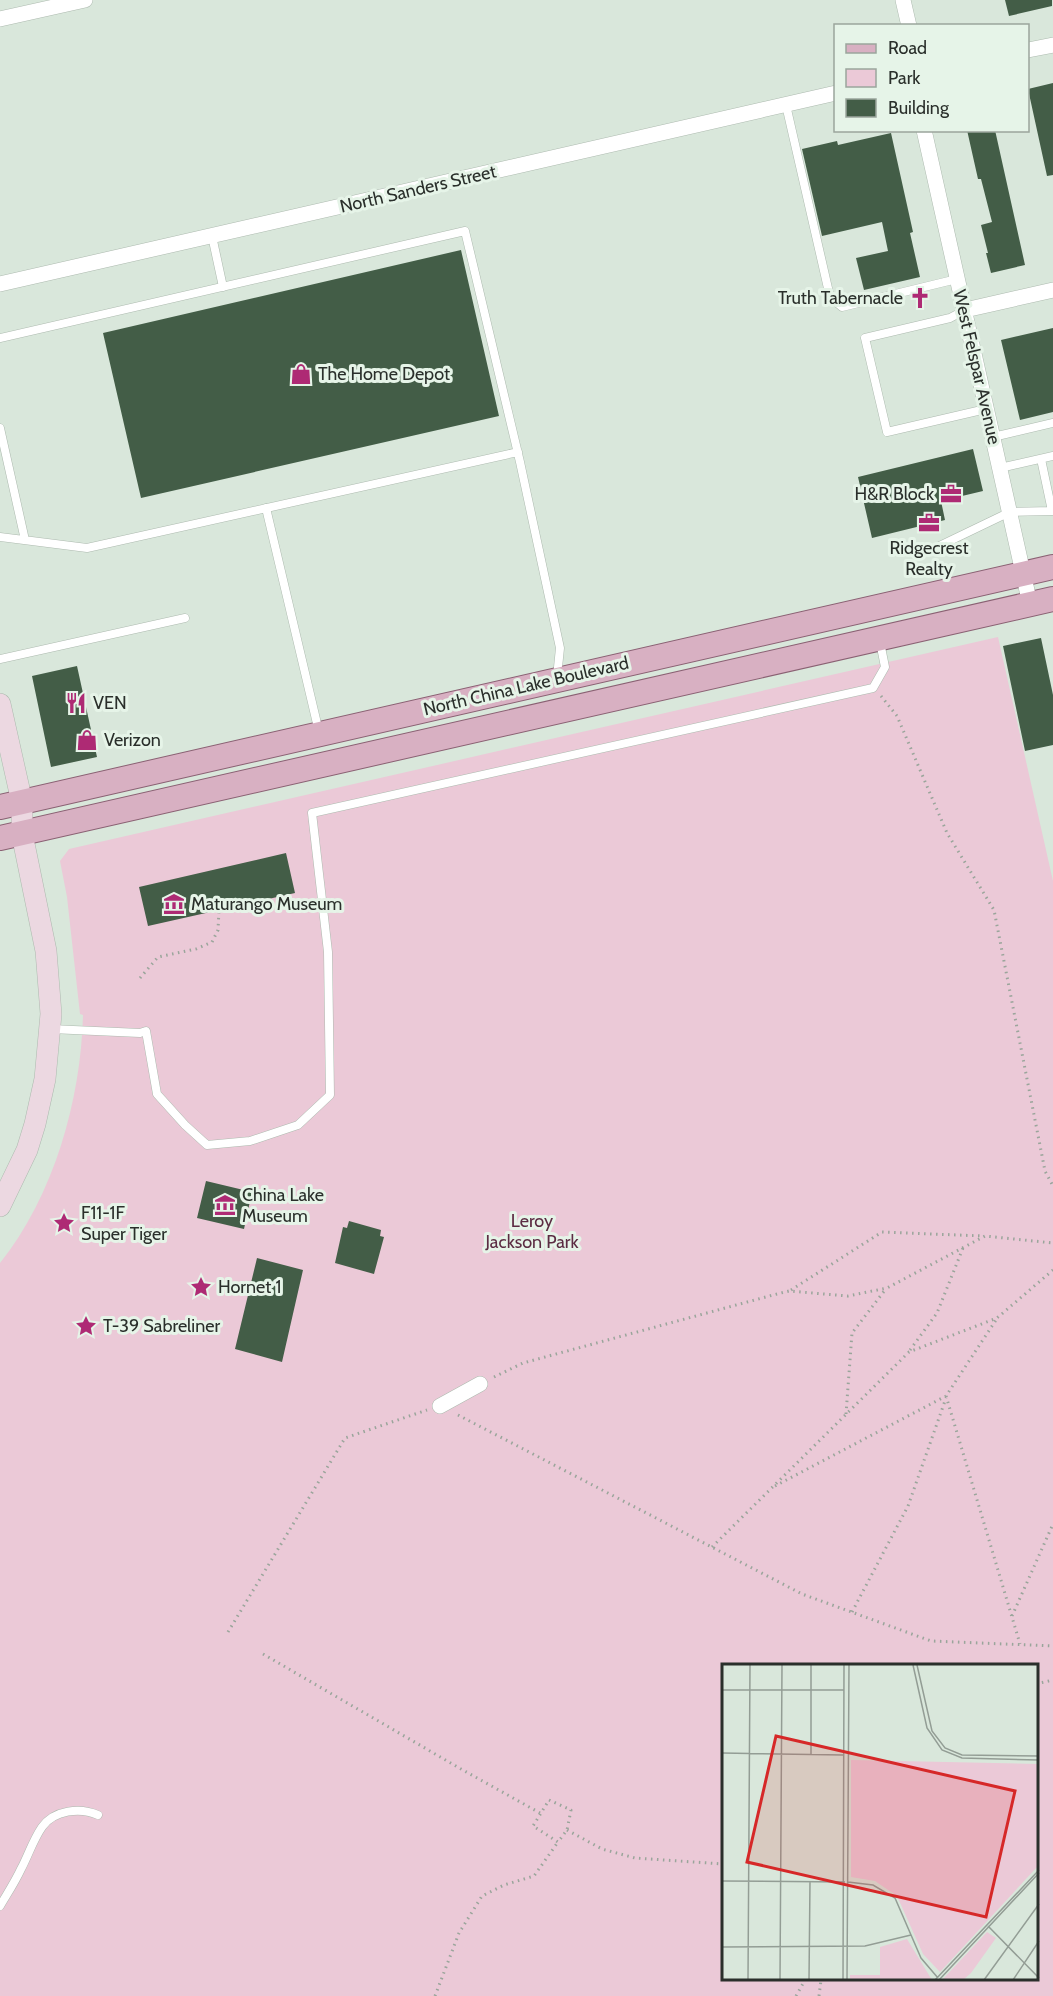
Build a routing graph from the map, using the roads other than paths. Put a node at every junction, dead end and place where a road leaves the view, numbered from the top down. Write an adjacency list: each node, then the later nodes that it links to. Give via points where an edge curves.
1 (85, 0): 3 (street)
2 (903, 0): 4 (street)
3 (0, 19)
4 (909, 24)
5 (1053, 45): 6 (street)
6 (1029, 50)
7 (834, 93): 8 (street, North Sanders Street)
8 (786, 105): 10 (street, North Sanders Street); 11 (lane, via 830,297 842,307)
9 (924, 132): 11 (street, West Felspar Avenue)
10 (212, 236): 12 (street, North Sanders Street); 13 (lane)
11 (957, 279): 15 (street, West Felspar Avenue)
12 (0, 284)
13 (223, 287): 16 (lane); 21 (lane, via 465,231)
14 (1053, 290): 15 (street)
15 (965, 310): 17 (street, West Felspar Avenue); 17 (lane, via 950,318 865,338 887,432)
16 (0, 338)
17 (987, 409): 20 (street, West Felspar Avenue)
18 (1053, 423): 20 (lane)
19 (0, 428): 29 (lane)
20 (993, 437): 24 (street, West Felspar Avenue)
21 (518, 452): 25 (lane); 37 (lane, via 560,648)
22 (1053, 456): 23 (lane)
23 (1041, 459): 24 (lane); 26 (lane)
24 (1000, 468): 27 (street, West Felspar Avenue)
25 (266, 508): 29 (lane, via 87,548); 39 (lane)
26 (1053, 511): 27 (lane)
27 (1010, 512): 30 (lane); 32 (street, West Felspar Avenue)
28 (0, 537): 29 (lane)
29 (25, 540)
30 (933, 549)
31 (1053, 567): 32 (main road, North China Lake Boulevard)
32 (1024, 574): 33 (street, West Felspar Avenue); 37 (main road, North China Lake Boulevard)
33 (1042, 601): 35 (main road, North China Lake Boulevard)
34 (185, 618): 36 (lane)
35 (880, 638): 40 (main road, North China Lake Boulevard); 43 (lane, via 885,667 873,688 312,813 328,952 330,1095 298,1125 250,1141 207,1145 157,1094 146,1031)
36 (0, 660)
37 (557, 679): 39 (main road, North China Lake Boulevard); 40 (main road, via 558,690 550,698 460,717)
38 (0, 704): 41 (street)
39 (319, 733): 41 (main road, North China Lake Boulevard)
40 (421, 741): 42 (main road, North China Lake Boulevard)
41 (11, 805): 42 (street)
42 (11, 836): 43 (street, via 46,951)
43 (50, 1029): 44 (street, via 35,1124)
44 (0, 1206)
45 (480, 1384): 46 (street)
46 (440, 1406)
47 (98, 1815): 48 (lane, via 86,1809 73,1810 43,1825)
48 (0, 1906)

